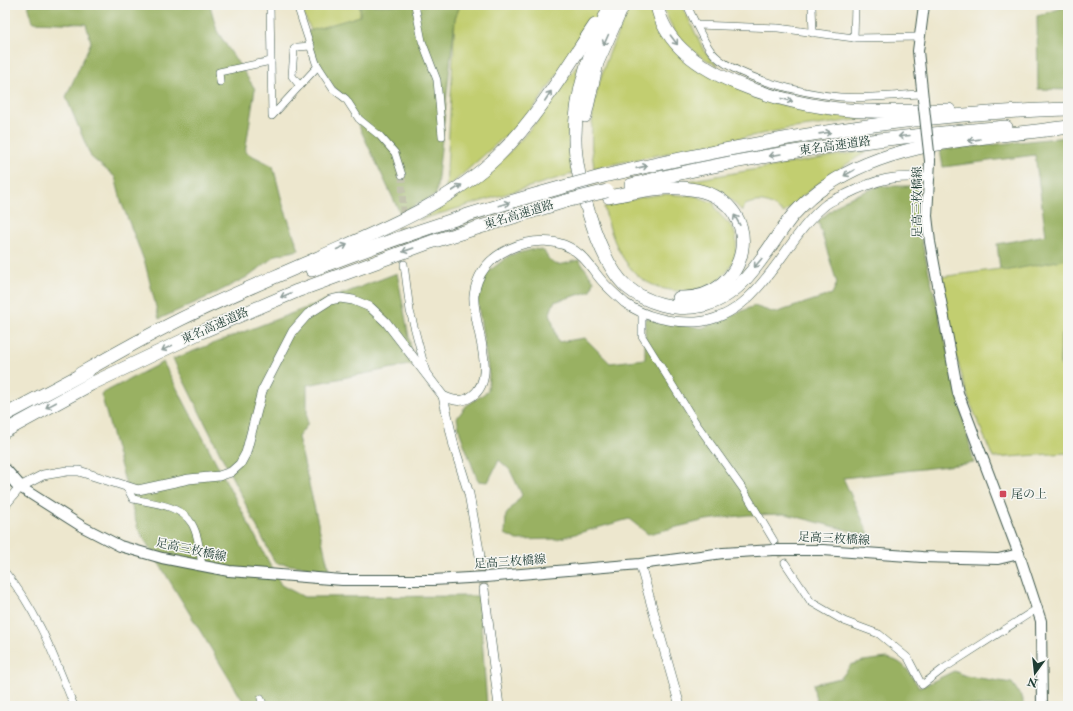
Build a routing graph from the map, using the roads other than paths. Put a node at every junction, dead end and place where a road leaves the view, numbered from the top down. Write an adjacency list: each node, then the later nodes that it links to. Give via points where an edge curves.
1 (270, 5): 16 (street)
2 (297, 5): 15 (street)
3 (415, 5): 25 (street, via 422,41 437,80)
4 (609, 5): 24 (highway, one-way to 4, via 926,146 889,155 857,168 825,186 794,214 768,252 740,285 720,299 699,306 673,307 648,300 627,287 613,269 596,232 579,176 575,137 579,92 591,49); 32 (highway, one-way to 4, via 181,319 371,234 464,184 498,156 531,120)
5 (623, 5): 28 (highway, one-way to 28, via 597,63 588,95 584,125 587,171 610,245 623,268 639,284 672,298 690,298 707,294 723,285 735,272 743,253 740,226 731,209 716,197 697,190 673,187)
6 (657, 5): 22 (highway, one-way to 22, via 663,23 678,46 700,63 742,85 790,100 857,111)
7 (687, 5): 11 (street)
8 (855, 5): 13 (street)
9 (924, 5): 14 (main road, 足高三枚橋線)
10 (812, 7): 12 (street)
11 (697, 25): 12 (street); 20 (street, via 711,51 726,64 745,74 780,85 840,97)
12 (813, 32): 13 (street)
13 (854, 38): 14 (street)
14 (920, 38): 20 (main road, 足高三枚橋線)
15 (310, 46): 17 (street); 19 (street, via 294,49 292,76)
16 (271, 61): 18 (street, via 220,72); 19 (street, via 272,116)
17 (318, 66): 19 (street); 26 (street, via 359,119 395,153)
18 (220, 82)
19 (300, 86)
20 (922, 96): 27 (main road, 足高三枚橋線, bridge)
21 (1068, 109): 22 (highway, 東名高速道路)
22 (1051, 110): 32 (highway, 東名高速道路, one-way to 22, bridge, via 183,324 285,280 434,226 604,176 725,149 802,136 957,117)
23 (1068, 123): 28 (highway, 東名高速道路, one-way to 28, via 889,138 802,150 723,164)
24 (1068, 127)
25 (442, 136)
26 (402, 175)
27 (930, 177): 30 (street, via 899,176 883,179 824,205 756,292 727,312 697,322 680,322); 41 (main road, 足高三枚橋線, via 927,216 930,242 958,393)
28 (608, 194): 35 (highway, 東名高速道路, one-way to 35, bridge, via 431,242 297,291 201,332 92,384)
29 (404, 264): 31 (street, via 410,311)
30 (642, 313): 33 (street, via 613,292 580,254 568,246 540,241 509,249 485,267 478,277 474,296 485,369 482,383 477,393 466,400 454,402); 40 (street, via 642,336)
31 (426, 373): 33 (street); 38 (street, via 386,322 370,307 353,300 330,300 308,314 293,332 262,391 246,453 240,464 231,472 219,476 189,479 144,490)
32 (80, 374): 34 (highway, 東名高速道路)
33 (443, 396): 42 (street, via 454,446 469,494)
34 (5, 416)
35 (5, 431)
36 (5, 470): 37 (main road)
37 (20, 487): 38 (street, via 43,475 66,470 79,471); 39 (street); 45 (main road, 足高三枚橋線, via 120,546)
38 (127, 488): 45 (street, via 133,499 176,509 184,515 192,524)
39 (5, 505)
40 (774, 541)
41 (1019, 554): 44 (main road, 足高三枚橋線, via 998,559 773,550 723,553); 48 (main road, 足高三枚橋線)
42 (480, 556)
43 (785, 563): 48 (street, via 811,602 839,618 879,634 908,658 922,685)
44 (640, 564): 45 (main road, 足高三枚橋線, via 433,580 342,580 260,574); 51 (street)
45 (202, 566)
46 (5, 572): 49 (street, via 31,607 48,639)
47 (484, 589): 50 (street)
48 (1038, 608): 52 (main road, 足高三枚橋線, via 1042,621)
49 (74, 706)
50 (499, 706)
51 (680, 706)
52 (1042, 706)

